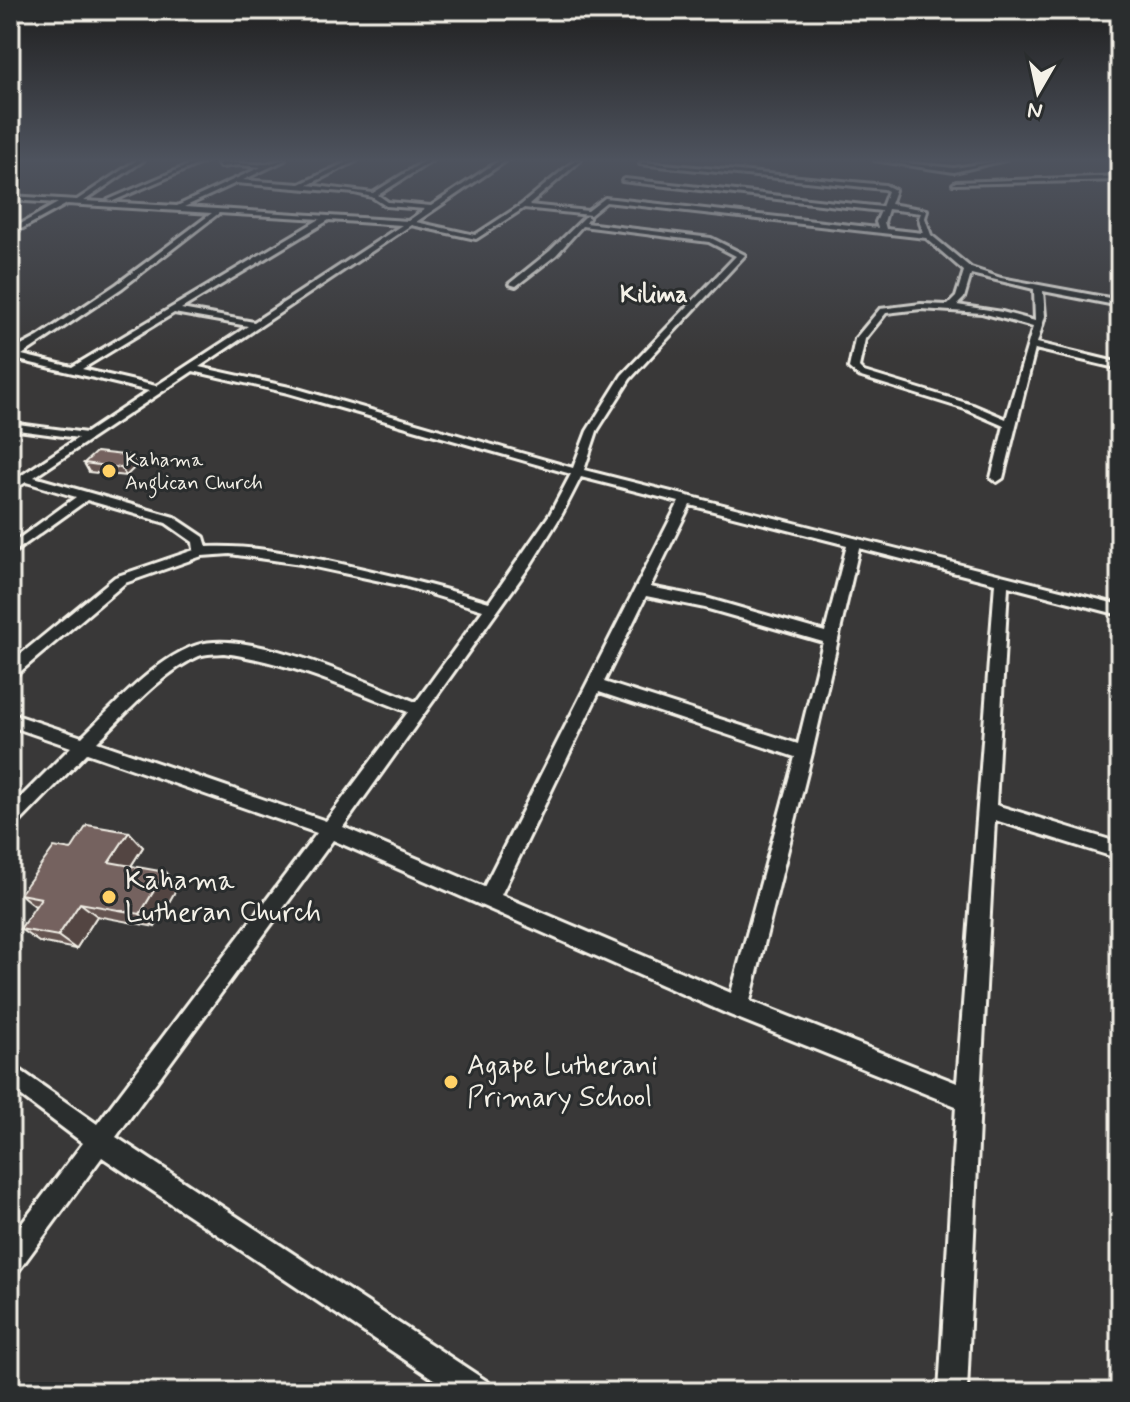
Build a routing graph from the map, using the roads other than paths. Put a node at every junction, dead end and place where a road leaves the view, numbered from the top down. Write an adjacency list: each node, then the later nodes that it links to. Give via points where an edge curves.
1 (197, 225): 22 (street, via 93,306)
2 (315, 225): 18 (street)
3 (407, 225): 19 (street)
4 (422, 225): 5 (street, via 476,237)
5 (494, 225)
6 (579, 225): 14 (street)
7 (624, 225): 30 (street, via 711,240 741,255 632,369 592,431)
8 (824, 225): 11 (street)
9 (881, 225): 11 (street)
10 (924, 225): 12 (street)
11 (882, 229): 12 (street)
12 (928, 236): 13 (street)
13 (968, 270): 15 (street); 17 (street, via 960,298)
14 (513, 284)
15 (1038, 287): 16 (street); 20 (street)
16 (1120, 303)
17 (949, 308): 20 (street); 27 (street, via 883,311 860,339 854,368 874,380)
18 (170, 310): 19 (street); 25 (street)
19 (257, 325): 24 (street)
20 (1039, 326): 21 (street)
21 (1032, 345): 23 (street); 27 (street)
22 (12, 355): 25 (street)
23 (1120, 366)
24 (192, 368): 26 (street); 30 (street, via 290,390)
25 (73, 370): 26 (street)
26 (158, 390): 29 (street)
27 (1010, 424): 32 (street)
28 (10, 426): 29 (street)
29 (87, 436): 31 (street)
30 (578, 471): 35 (street); 41 (street, via 526,561)
31 (24, 478): 33 (street); 34 (street)
32 (997, 478)
33 (10, 488)
34 (85, 496): 37 (street); 38 (street, via 170,520 199,540)
35 (687, 499): 36 (street); 40 (street)
36 (854, 543): 39 (street); 43 (street)
37 (10, 551)
38 (201, 552): 41 (street, via 230,550 301,560); 44 (street, via 120,580)
39 (1002, 579): 42 (street); 50 (street)
40 (641, 590): 43 (street); 45 (street)
41 (490, 607): 46 (street)
42 (1120, 610)
43 (830, 639): 49 (street)
44 (10, 672)
45 (595, 685): 49 (street); 54 (street)
46 (419, 710): 48 (street, via 253,652 204,648 170,666); 52 (street)
47 (10, 719): 48 (street)
48 (86, 744): 51 (street); 52 (street)
49 (804, 753): 55 (street)
50 (987, 810): 53 (street); 57 (street)
51 (10, 820)
52 (330, 830): 54 (street); 58 (street)
53 (1120, 851)
54 (490, 896): 55 (street)
55 (738, 1007): 57 (street)
56 (10, 1074): 58 (street)
57 (968, 1099): 61 (street)
58 (100, 1141): 59 (street); 60 (street)
59 (10, 1261)
60 (478, 1392)
61 (953, 1392)

